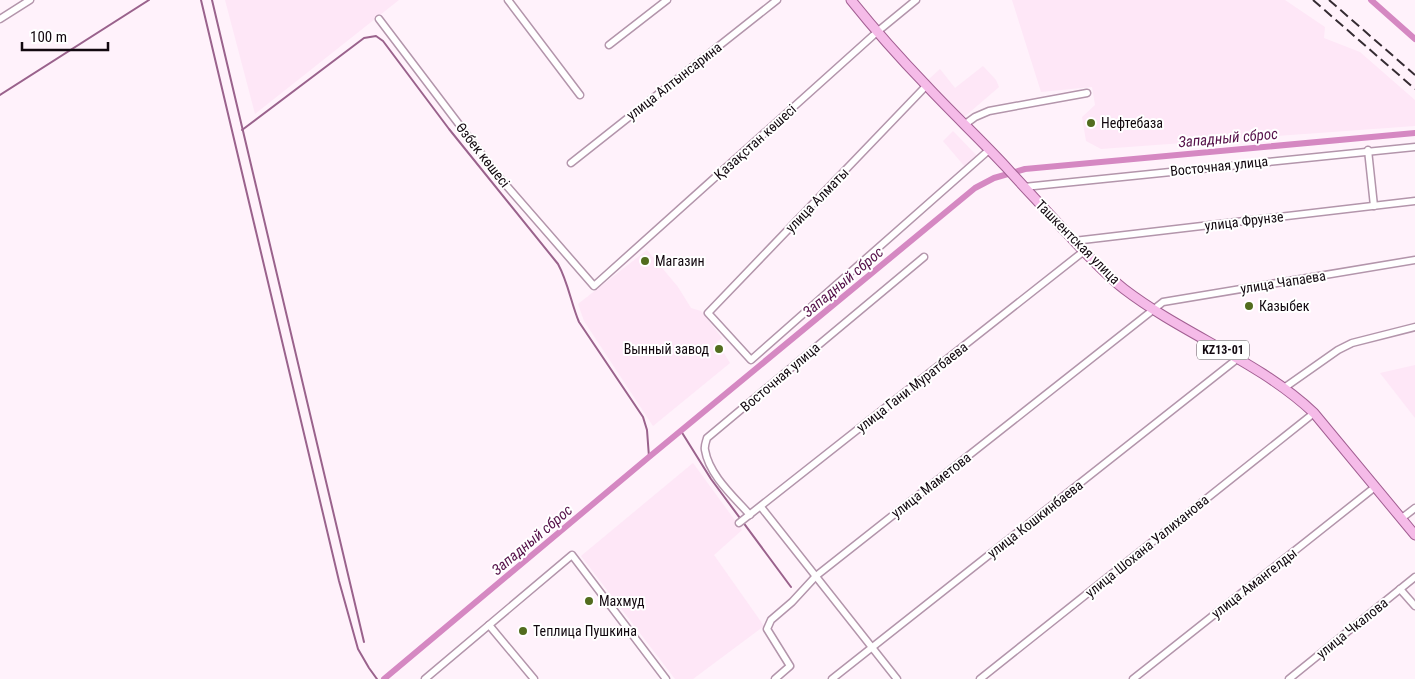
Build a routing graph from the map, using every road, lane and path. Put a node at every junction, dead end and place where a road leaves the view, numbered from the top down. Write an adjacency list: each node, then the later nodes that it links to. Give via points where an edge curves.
1 (30, 0): 7 (street)
2 (508, 0): 13 (street)
3 (667, 0): 10 (street)
4 (777, 0): 18 (street, улица Алтынсарина)
5 (851, 0): 9 (main road, Ташкентская улица / KZ13-01)
6 (916, 0): 9 (street, Қазақстан көшесі)
7 (0, 19)
8 (379, 19): 26 (street, Өзбек көшесі, via 499,177)
9 (877, 32): 11 (main road, Ташкентская улица / KZ13-01); 26 (street, Қазақстан көшесі)
10 (609, 45)
11 (926, 86): 14 (main road, Ташкентская улица / KZ13-01); 16 (street, улица Алматы, via 708,313 751,360)
12 (1087, 93): 14 (street, via 989,111)
13 (580, 95)
14 (964, 125): 16 (main road, Ташкентская улица / KZ13-01)
15 (1415, 147): 17 (street, Восточная улица)
16 (990, 150): 19 (main road, Ташкентская улица / KZ13-01)
17 (1368, 150): 19 (street, Восточная улица); 21 (street)
18 (571, 163)
19 (1021, 184): 22 (main road, Ташкентская улица / KZ13-01)
20 (1415, 201): 21 (street, улица Фрунзе)
21 (1374, 206): 22 (street, улица Фрунзе)
22 (1074, 241): 23 (main road, Ташкентская улица / KZ13-01)
23 (1084, 251): 27 (main road, Ташкентская улица / KZ13-01, via 1112,279); 33 (street, улица Гани Муратбаева)
24 (924, 257): 35 (street, Восточная улица, via 707,438 704,448 718,479)
25 (1415, 260): 27 (street, улица Чапаева, via 1163,302)
26 (594, 286)
27 (1154, 310): 29 (main road, Ташкентская улица / KZ13-01); 39 (street, улица Маметова)
28 (1415, 327): 30 (street, via 1352,343)
29 (1237, 358): 30 (main road, Ташкентская улица / KZ13-01); 44 (street, улица Кошкинбаева)
30 (1284, 388): 31 (main road, Ташкентская улица / KZ13-01)
31 (1314, 413): 32 (main road, Ташкентская улица / KZ13-01); 51 (street, улица Шохана Уалиханова)
32 (1375, 487): 36 (main road, Ташкентская улица / KZ13-01); 52 (street, улица Амангелды)
33 (761, 507): 35 (street, улица Гани Муратбаева); 39 (street)
34 (1415, 508): 36 (street)
35 (750, 515): 37 (street, улица Гани Муратбаева)
36 (1402, 518): 38 (main road, Ташкентская улица / KZ13-01)
37 (740, 524)
38 (1415, 535)
39 (816, 576): 44 (street); 48 (street, улица Маметова, via 771,620 767,629 790,666)
40 (1415, 577): 41 (street, улица Чкалова)
41 (1400, 589): 42 (street); 53 (street, улица Чкалова)
42 (1415, 606)
43 (489, 625): 45 (street); 46 (street); 47 (street, via 572,555)
44 (872, 648): 49 (street, улица Кошкинбаева); 50 (street)
45 (425, 679)
46 (534, 679)
47 (666, 679)
48 (775, 679)
49 (832, 679)
50 (897, 679)
51 (980, 679)
52 (1133, 679)
53 (1289, 679)

